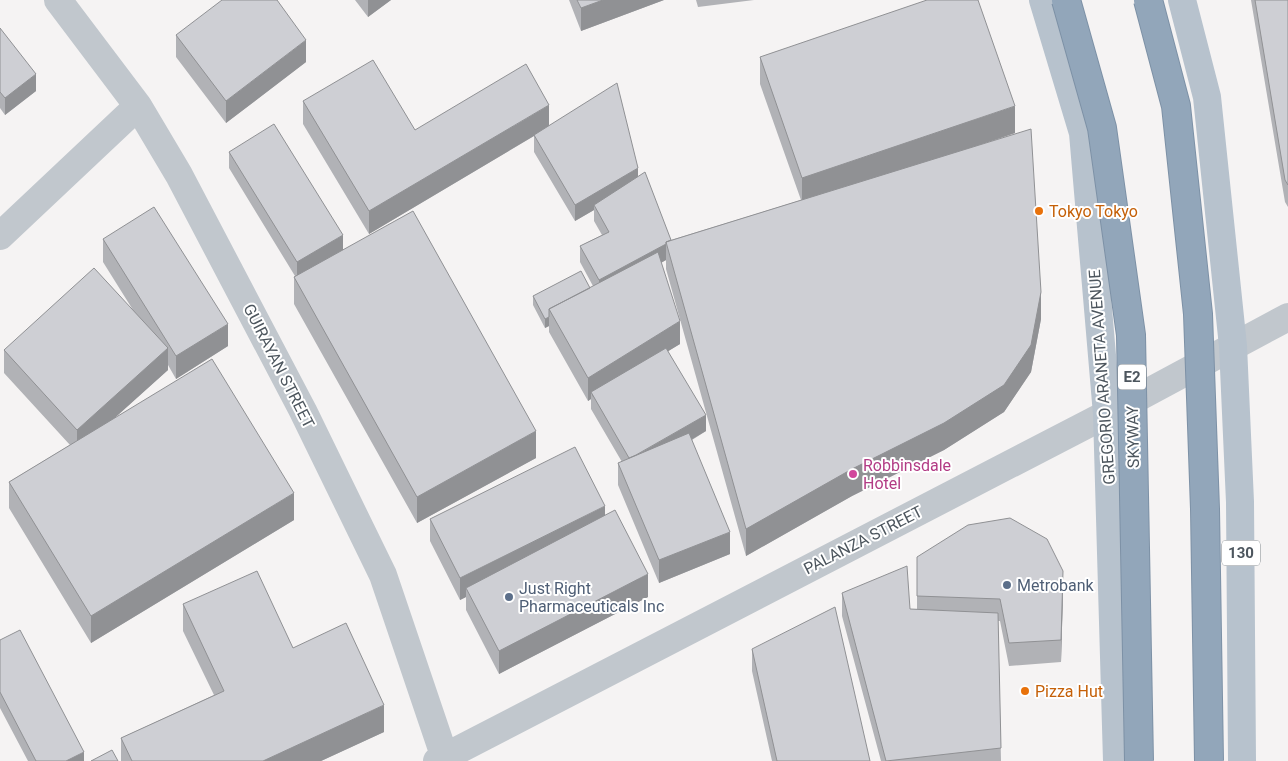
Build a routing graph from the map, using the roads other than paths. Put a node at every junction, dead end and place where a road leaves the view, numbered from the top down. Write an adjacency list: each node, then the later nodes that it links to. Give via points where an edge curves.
1 (58, 0): 6 (street, GUIRAYAN STREET)
2 (1043, 0): 10 (main road, GREGORIO ARANETA AVENUE, via 1083,133)
3 (1066, 0): 13 (highway, SKYWAY / E2, bridge, via 1102,128 1131,335)
4 (1148, 0): 14 (highway, bridge, via 1176,106 1198,314)
5 (1182, 0): 9 (main road, 130, via 1207,97)
6 (138, 106): 7 (street); 11 (street, GUIRAYAN STREET, via 179,175 304,411 383,575)
7 (0, 236)
8 (1288, 317): 9 (street, PALANZA STREET)
9 (1233, 346): 10 (street, PALANZA STREET); 15 (main road, 130, via 1240,502)
10 (1107, 414): 11 (street, PALANZA STREET); 12 (main road, GREGORIO ARANETA AVENUE)
11 (443, 760)
12 (1117, 761)
13 (1139, 761)
14 (1209, 761)
15 (1242, 761)

